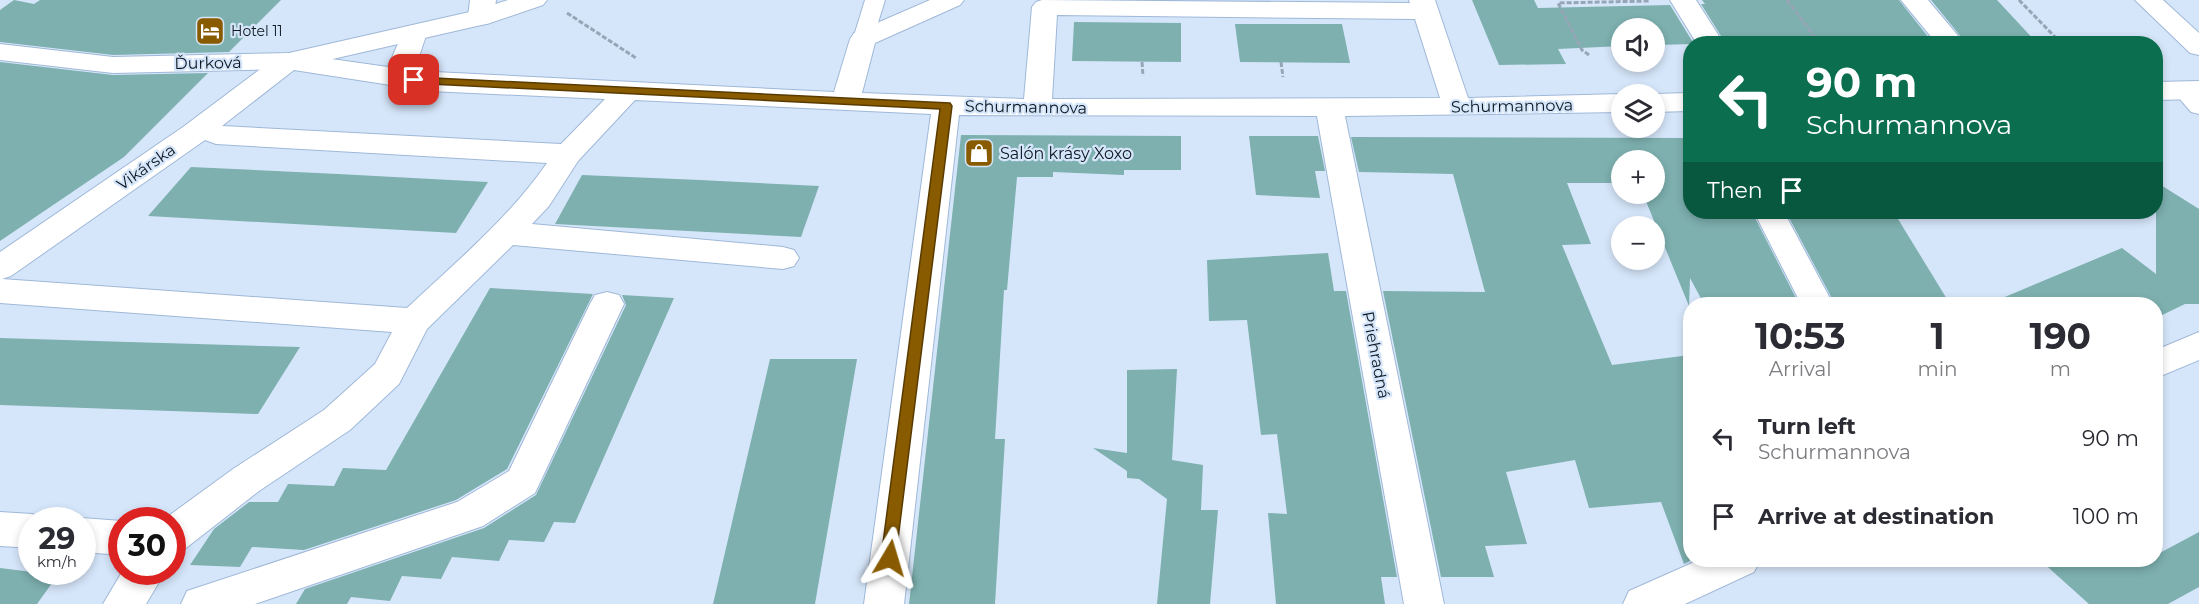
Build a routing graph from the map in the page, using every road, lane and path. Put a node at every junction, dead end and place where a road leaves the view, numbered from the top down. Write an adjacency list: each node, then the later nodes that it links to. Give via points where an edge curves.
1 (534, 0): 10 (street, Ďurková)
2 (875, 0): 17 (lane)
3 (951, 0): 17 (street)
4 (1683, 0): 13 (street); 20 (path, via 1558,3 1582,50)
5 (1787, 0): 14 (path)
6 (1914, 0): 15 (street)
7 (2019, 0): 16 (path)
8 (2148, 0): 18 (street)
9 (1424, 6): 33 (street); 34 (street, via 1045,7)
10 (482, 9): 12 (street, Ďurková)
11 (561, 9): 22 (path)
12 (414, 33): 21 (street, Ďurková); 23 (street)
13 (1706, 36)
14 (1814, 36)
15 (1945, 36)
16 (2053, 36)
17 (863, 39): 28 (street)
18 (2199, 47)
19 (0, 52): 21 (street, Ďurková, via 113,64)
20 (1589, 55)
21 (289, 61): 23 (street, Schurmannova); 40 (street, Vikárska, via 193,134)
22 (644, 62)
23 (398, 78): 24 (street, Schurmannova)
24 (627, 92): 28 (street, Schurmannova); 36 (street)
25 (2163, 92): 26 (street)
26 (2194, 96)
27 (1683, 102): 30 (street)
28 (845, 103): 31 (street, Schurmannova)
29 (1611, 103): 33 (street, Schurmannova)
30 (1665, 103)
31 (946, 106): 34 (street, Schurmannova); 54 (street)
32 (1329, 107): 33 (street, Schurmannova); 34 (street, Schurmannova); 55 (street, Priehradná)
33 (1457, 107)
34 (1036, 108)
35 (216, 135): 36 (street)
36 (568, 154): 38 (street, via 538,199)
37 (1772, 219): 42 (street)
38 (506, 233): 39 (street); 44 (street)
39 (783, 258)
40 (0, 268)
41 (0, 291): 44 (street)
42 (1813, 297)
43 (607, 304): 53 (street, via 522,482 470,514)
44 (414, 321): 47 (street, via 387,374 337,420)
45 (2199, 345): 46 (street)
46 (2163, 362)
47 (186, 525)
48 (0, 529): 49 (street)
49 (18, 530)
50 (1725, 567): 56 (street)
51 (136, 585): 52 (street)
52 (123, 604)
53 (201, 604)
54 (884, 604)
55 (1424, 604)
56 (1643, 604)

